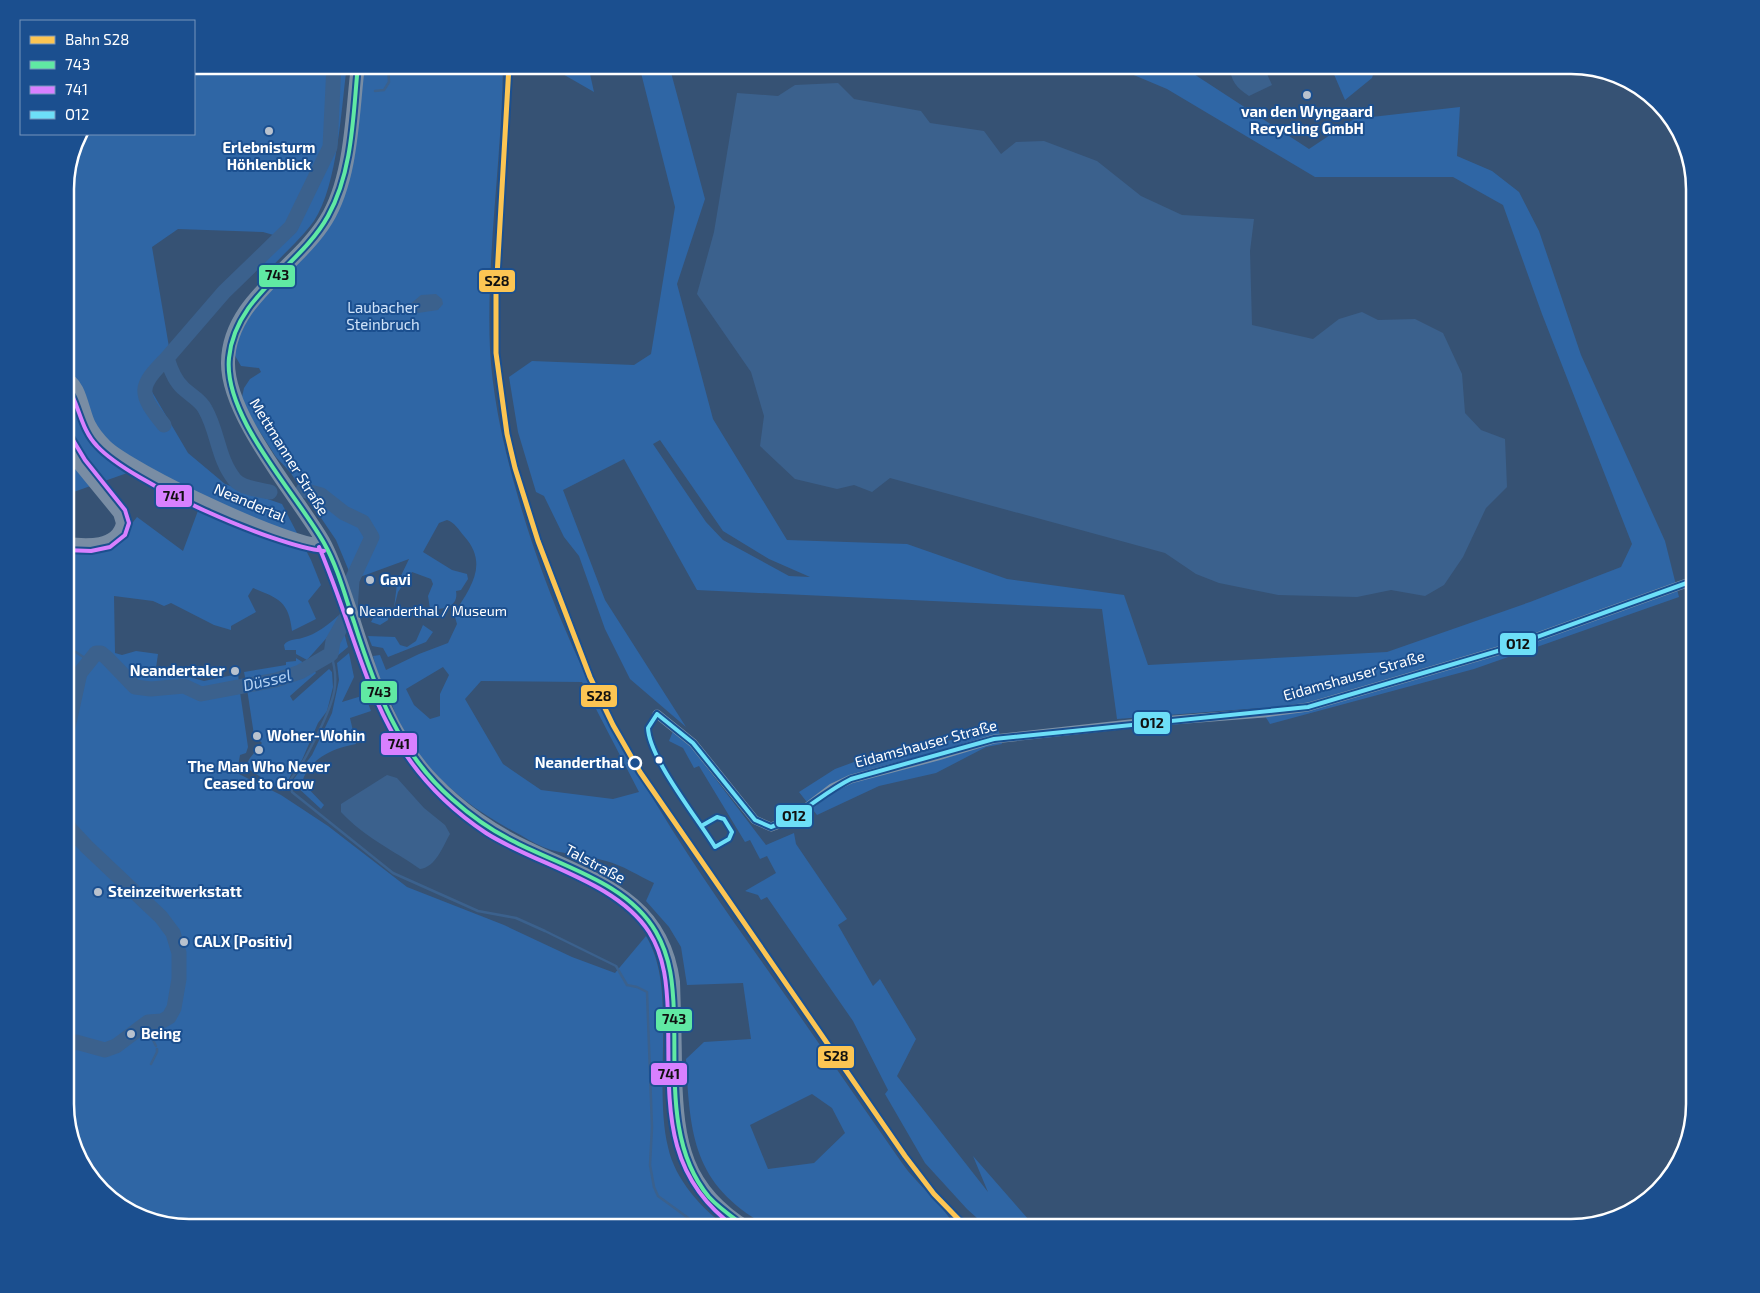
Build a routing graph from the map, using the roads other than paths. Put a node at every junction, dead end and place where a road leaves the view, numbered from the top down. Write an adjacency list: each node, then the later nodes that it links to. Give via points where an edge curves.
1 (357, 74): 5 (main road, Mettmanner Straße, via 346,158 334,204 314,235 244,313 234,330 228,353 229,379 236,404)
2 (74, 385): 5 (main road, Neandertal, via 94,434 113,454 130,465 172,487 284,535 316,547)
3 (74, 454): 4 (main road, via 123,518 122,528 114,538 100,544)
4 (74, 544)
5 (325, 545): 7 (main road, Mettmanner Straße)
6 (1686, 583): 8 (street, Eidamshauser Straße, via 1501,650 1308,707 994,739 851,779 832,788 790,820 771,827 755,820 693,743)
7 (347, 602): 9 (main road, Talstraße, via 384,709 415,760 437,785 509,839 607,886 644,914 660,936 670,961 673,982 677,1122 686,1159 707,1195)
8 (657, 714)
9 (733, 1219)

